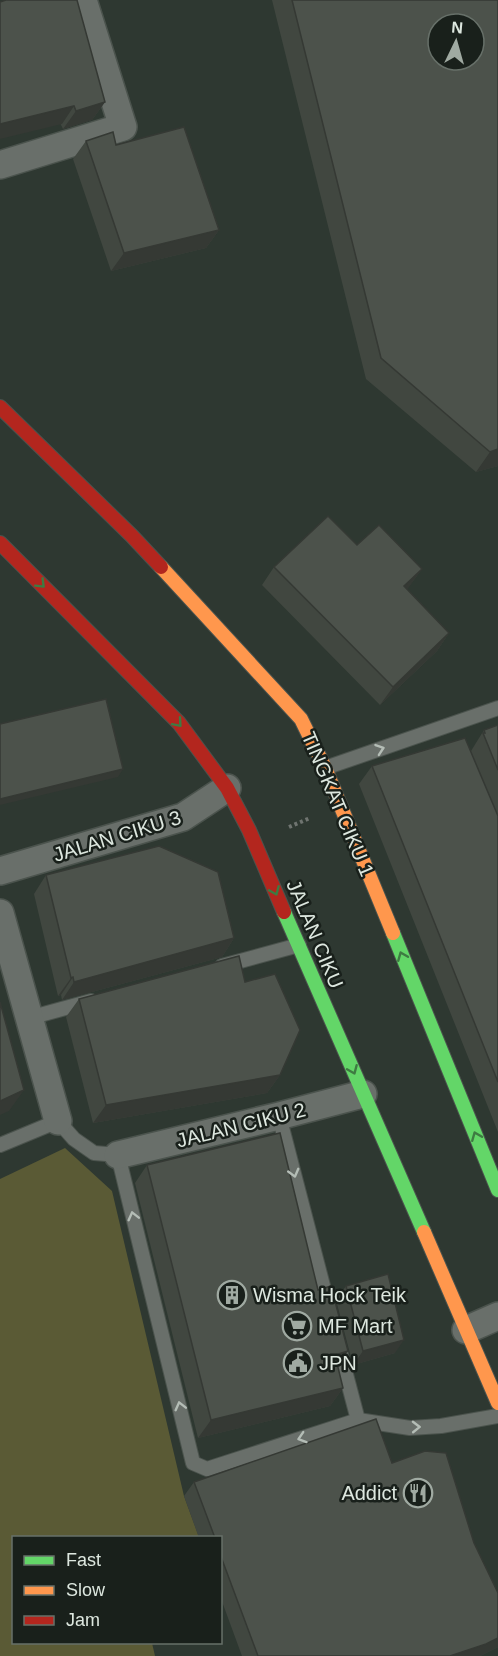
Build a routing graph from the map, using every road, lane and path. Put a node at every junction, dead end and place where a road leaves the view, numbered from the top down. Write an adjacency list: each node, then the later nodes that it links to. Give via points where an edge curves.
1 (83, 0): 2 (street, via 123,127)
2 (0, 165)
3 (0, 407): 6 (main road, TINGKAT CIKU 1, via 132,536 301,719)
4 (0, 543): 7 (main road, JALAN CIKU, one-way to 7, via 179,723)
5 (498, 708): 6 (lane, one-way to 5, via 451,730)
6 (325, 768): 19 (main road, TINGKAT CIKU 1, one-way to 6)
7 (227, 788): 8 (street, JALAN CIKU 3, via 183,818); 10 (main road, JALAN CIKU, one-way to 10)
8 (0, 871)
9 (0, 913): 13 (street)
10 (299, 945): 11 (lane); 14 (main road, JALAN CIKU, one-way to 14)
11 (209, 969)
12 (108, 997): 13 (lane)
13 (29, 1018): 16 (street)
14 (363, 1094): 15 (street, JALAN CIKU 2); 21 (main road, JALAN CIKU)
15 (279, 1116): 18 (street, JALAN CIKU 2); 24 (lane, one-way to 24)
16 (58, 1121): 17 (lane); 18 (lane, via 74,1139 94,1152)
17 (0, 1145)
18 (118, 1155): 24 (lane, one-way to 18, via 207,1469 194,1462)
19 (498, 1191)
20 (498, 1316): 21 (street)
21 (466, 1330): 22 (main road, JALAN CIKU)
22 (498, 1404)
23 (498, 1416): 24 (lane, one-way to 23, via 410,1428)
24 (358, 1420)

